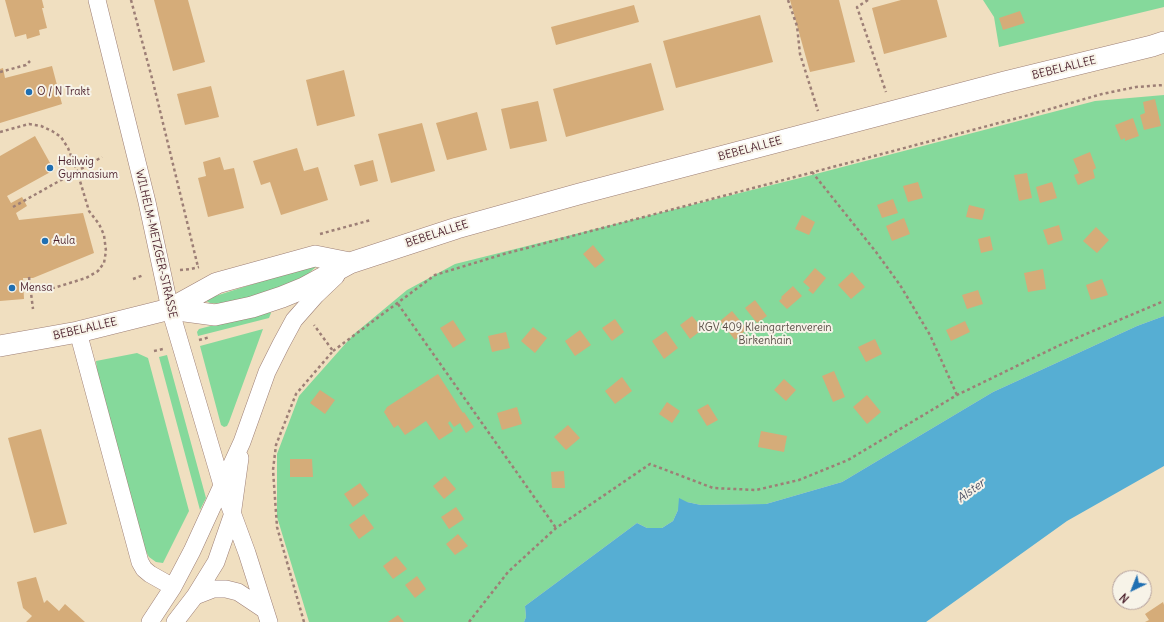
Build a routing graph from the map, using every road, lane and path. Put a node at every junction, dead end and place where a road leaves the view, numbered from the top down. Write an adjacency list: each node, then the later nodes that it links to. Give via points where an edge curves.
1 (97, 0): 23 (street, WILHELM-METZGER-STRASSE, via 147,202)
2 (131, 0): 17 (path)
3 (788, 0): 10 (path, via 797,26 800,54)
4 (868, 0): 9 (path, via 857,7)
5 (1160, 45): 9 (street, BEBELALLEE)
6 (30, 61): 7 (path, via 26,65)
7 (0, 72)
8 (1164, 85): 14 (path, via 1136,86 1102,94)
9 (892, 112): 10 (street, BEBELALLEE)
10 (824, 130): 16 (street, BEBELALLEE, via 457,228)
11 (0, 132): 13 (path, via 29,124 52,131 61,137 68,148)
12 (102, 157): 13 (path)
13 (77, 171): 15 (path); 19 (path, via 90,211 104,235 104,263 98,271 86,278)
14 (812, 172): 21 (path, via 504,254 435,275); 31 (path, via 900,285 930,335)
15 (13, 207)
16 (350, 263): 23 (street, BEBELALLEE, via 282,298 252,307 215,314); 23 (street, BEBELALLEE, via 315,256 217,283); 24 (street, WILHELM-METZGER-STRASSE)
17 (198, 267)
18 (29, 278): 22 (path)
19 (47, 290)
20 (1164, 301): 31 (path, via 1060,345)
21 (398, 304): 30 (path); 35 (path)
22 (33, 309)
23 (170, 309): 25 (street, BEBELALLEE); 27 (street, WILHELM-METZGER-STRASSE)
24 (294, 320): 30 (path, via 314,325); 32 (street, WILHELM-METZGER-STRASSE, via 267,372)
25 (78, 332): 28 (street, BEBELALLEE); 36 (street, via 139,558 144,569)
26 (211, 337): 27 (path)
27 (180, 345): 29 (path); 33 (street, WILHELM-METZGER-STRASSE)
28 (0, 346)
29 (154, 351)
30 (333, 351): 41 (path, via 296,394 276,444 273,470 277,527)
31 (957, 395): 35 (path, via 848,460 798,480 756,490 713,488 650,464)
32 (242, 442): 33 (street, WILHELM-METZGER-STRASSE); 34 (street, WILHELM-METZGER-STRASSE)
33 (222, 485): 34 (street, WILHELM-METZGER-STRASSE); 36 (street)
34 (232, 516): 37 (street, via 216,562); 38 (street, WILHELM-METZGER-STRASSE)
35 (556, 528): 42 (path, via 508,572)
36 (173, 587): 39 (street)
37 (195, 596): 38 (street, via 214,589 238,592); 40 (street)
38 (267, 616)
39 (150, 622)
40 (175, 622)
41 (304, 622)
42 (469, 622)

